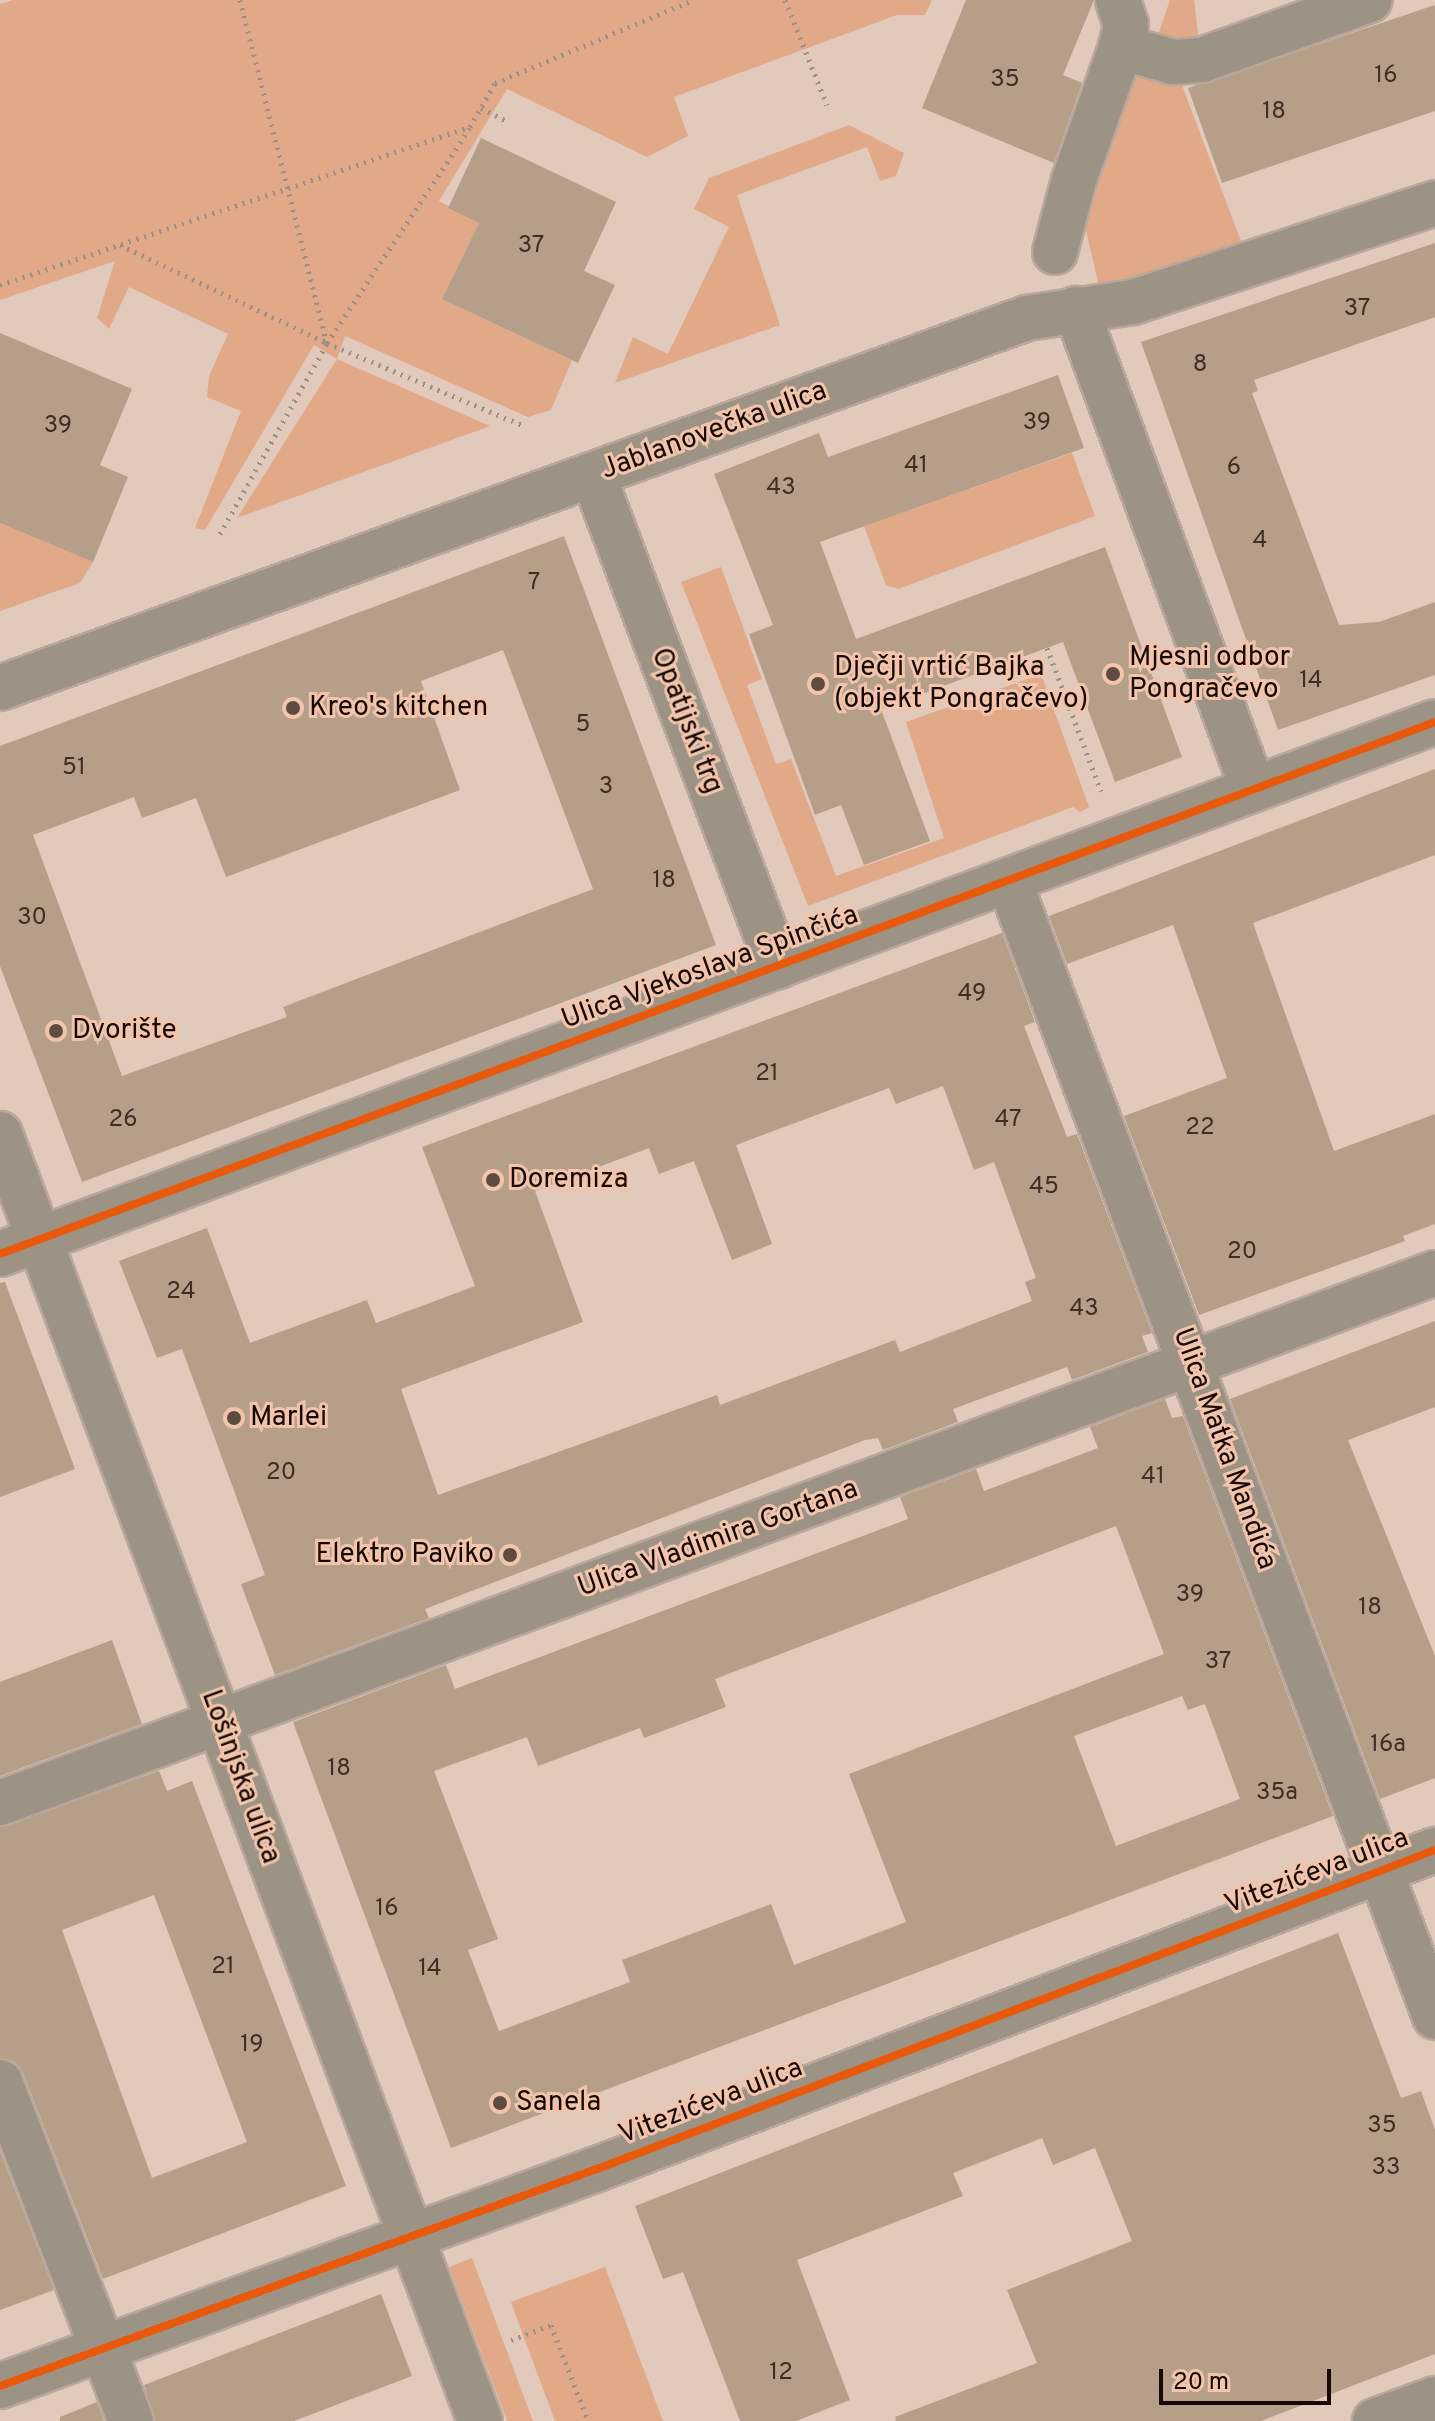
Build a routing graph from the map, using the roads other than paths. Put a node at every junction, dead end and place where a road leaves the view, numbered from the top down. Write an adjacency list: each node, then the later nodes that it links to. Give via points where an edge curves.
1 (1118, 0): 3 (street, via 1126,25)
2 (1370, 0): 3 (street, via 1202,60 1173,62)
3 (1121, 47): 5 (street)
4 (1435, 203): 6 (street, Jablanovečka ulica, via 1133,302)
5 (1055, 252)
6 (1076, 309): 7 (street, Jablanovečka ulica, via 1027,318); 10 (street)
7 (593, 475): 8 (street, Jablanovečka ulica); 12 (street, Opatijski trg)
8 (0, 688)
9 (1435, 722): 10 (street, Ulica Vjekoslava Spinčića)
10 (1253, 789): 11 (street, Ulica Vjekoslava Spinčića)
11 (1009, 881): 12 (street, Ulica Vjekoslava Spinčića); 16 (street, Ulica Matka Mandića)
12 (778, 966): 14 (street, Ulica Vjekoslava Spinčića)
13 (0, 1134): 14 (street, Lošinjska ulica)
14 (19, 1246): 17 (street, Lošinjska ulica)
15 (1435, 1273): 16 (street, Ulica Vladimira Gortana)
16 (1193, 1364): 17 (street, Ulica Vladimira Gortana); 20 (street, Ulica Matka Mandića)
17 (220, 1722): 18 (street, Ulica Vladimira Gortana); 23 (street, Lošinjska ulica)
18 (0, 1803)
19 (1435, 1850): 20 (street, Vitezićeva ulica)
20 (1380, 1871): 21 (street, Ulica Matka Mandića); 23 (street, Vitezićeva ulica)
21 (1435, 2017)
22 (0, 2082): 24 (street)
23 (410, 2238): 24 (street, Vitezićeva ulica); 28 (street, Lošinjska ulica)
24 (104, 2348): 25 (street, Vitezićeva ulica); 27 (street)
25 (0, 2386)
26 (1435, 2399): 29 (street)
27 (131, 2421)
28 (480, 2421)
29 (1375, 2421)

